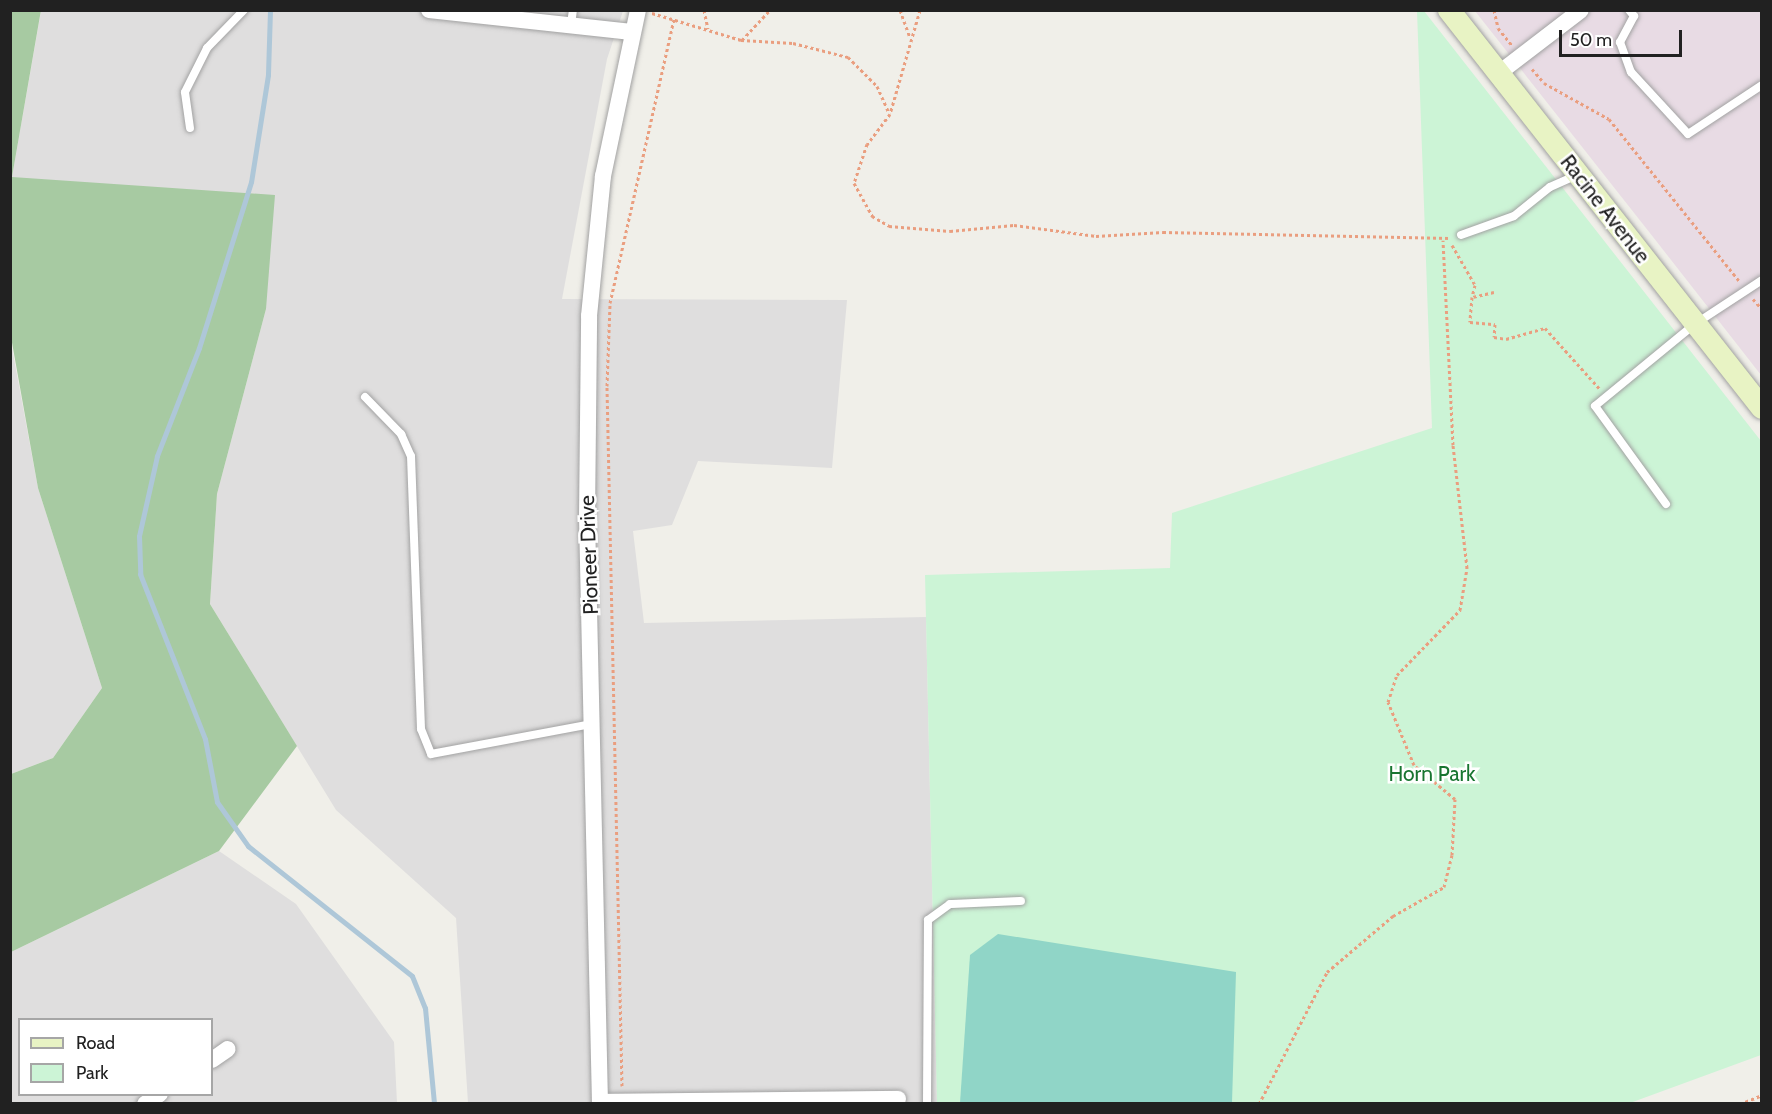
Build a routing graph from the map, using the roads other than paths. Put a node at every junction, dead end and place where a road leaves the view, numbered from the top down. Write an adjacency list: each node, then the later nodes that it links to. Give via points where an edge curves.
1 (244, 10): 11 (lane, via 207,48 185,92)
2 (1449, 10): 9 (main road, Racine Avenue)
3 (1581, 10): 9 (street)
4 (1629, 10): 10 (lane, via 1634,16 1620,42 1631,72 1688,134)
5 (437, 11): 7 (street)
6 (643, 11): 8 (street, Pioneer Drive)
7 (572, 17): 8 (street)
8 (632, 32): 19 (street, Pioneer Drive, via 603,176 589,316)
9 (1499, 73): 12 (main road, Racine Avenue)
10 (1761, 85)
11 (190, 128)
12 (1577, 174): 13 (lane, via 1550,187 1514,216); 15 (main road, Racine Avenue)
13 (1461, 235)
14 (1761, 280): 15 (lane)
15 (1695, 324): 17 (main road, Racine Avenue); 18 (lane, via 1595,406)
16 (364, 398): 19 (lane, via 401,435 411,456 421,729 431,754)
17 (1761, 408)
18 (1666, 504)
19 (592, 723): 25 (street, Pioneer Drive)
20 (1021, 901): 27 (lane, via 950,904 928,920)
21 (228, 1048): 22 (street)
22 (213, 1059)
23 (158, 1096): 26 (street)
24 (898, 1099): 25 (street)
25 (600, 1103)
26 (145, 1104)
27 (927, 1104)

